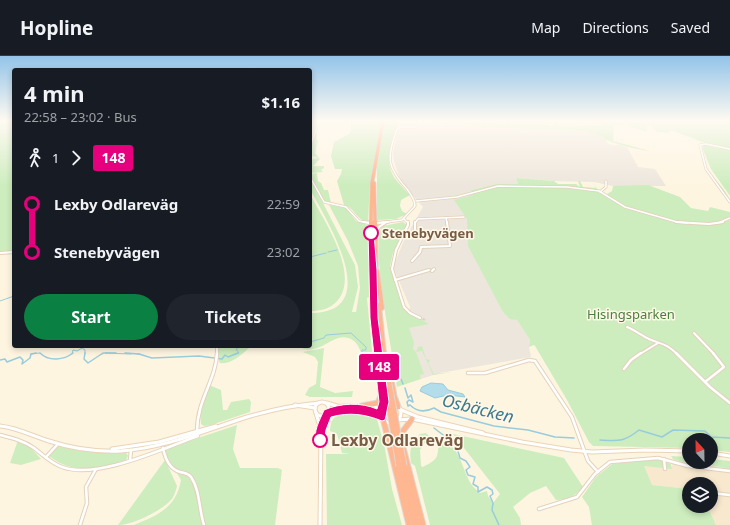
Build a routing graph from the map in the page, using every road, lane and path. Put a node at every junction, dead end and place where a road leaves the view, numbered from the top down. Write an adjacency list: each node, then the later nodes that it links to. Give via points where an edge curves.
1 (379, 143): 14 (highway, via 373,182)
2 (392, 143): 7 (street, via 391,167 398,181)
3 (730, 149): 8 (street, via 704,143 700,145 703,162)
4 (312, 179): 14 (street, via 326,203 346,207 359,221)
5 (606, 181): 6 (street, via 606,187)
6 (600, 192): 7 (street, via 567,187 502,186 457,197); 11 (street, via 625,207 675,221 709,224 724,222)
7 (416, 201): 12 (street, via 414,208)
8 (730, 202)
9 (446, 218): 10 (street); 15 (street, via 418,220 415,222); 19 (street, via 450,246 422,247)
10 (464, 218)
11 (730, 218)
12 (404, 219): 13 (street); 22 (street, via 408,225 392,262)
13 (388, 222): 14 (street); 16 (street, via 378,229)
14 (372, 223): 16 (highway); 20 (highway)
15 (415, 231)
16 (375, 243): 20 (highway)
17 (12, 252): 18 (street)
18 (0, 253)
19 (412, 261)
20 (375, 270): 31 (highway, via 374,318); 39 (highway, via 390,378); 61 (highway, bridge, via 387,401)
21 (429, 270): 22 (street)
22 (395, 280): 23 (street, via 404,307)
23 (420, 318)
24 (626, 327): 26 (street)
25 (694, 333): 30 (street, via 724,366)
26 (658, 343): 28 (street, via 631,360); 30 (street, via 666,344)
27 (217, 348): 47 (street, via 217,359 198,407)
28 (624, 369)
29 (468, 373): 55 (street, via 486,373 529,360 535,361 572,417)
30 (705, 382): 33 (street)
31 (382, 390): 36 (highway, via 379,402); 37 (highway)
32 (320, 403): 34 (street); 35 (street); 38 (street)
33 (730, 403)
34 (327, 404): 36 (street); 41 (street)
35 (293, 405): 38 (street); 47 (street)
36 (362, 406): 37 (street)
37 (384, 406): 39 (street, via 391,403); 42 (street)
38 (315, 408): 40 (street)
39 (399, 408): 44 (street, via 400,415); 48 (street, via 418,417 461,426)
40 (316, 413): 41 (street, via 321,416); 46 (street)
41 (327, 414): 42 (street, via 352,409 372,412); 46 (street)
42 (382, 417): 44 (street, via 389,422); 72 (highway)
43 (412, 419): 44 (street); 48 (street); 50 (highway, via 403,431)
44 (397, 420): 50 (highway)
45 (0, 426): 51 (street, via 24,431)
46 (321, 430): 71 (street)
47 (198, 434): 52 (street, via 162,444); 53 (street)
48 (483, 434): 55 (street)
49 (0, 435): 58 (street, via 23,441)
50 (402, 443): 75 (highway)
51 (58, 444): 52 (street, via 102,450); 58 (street)
52 (132, 448): 60 (street)
53 (163, 448): 60 (street); 70 (street, via 170,467 191,477 198,494)
54 (682, 451): 55 (street)
55 (585, 452): 65 (street)
56 (718, 454): 57 (street)
57 (730, 456)
58 (46, 457): 63 (street, via 68,469)
59 (664, 459): 62 (street); 64 (street, via 688,466); 65 (street, via 610,462)
60 (130, 460): 63 (street)
61 (402, 466): 73 (highway); 74 (highway)
62 (665, 468)
63 (96, 469): 69 (street, via 86,487 86,505)
64 (730, 472)
65 (597, 473): 68 (street, via 577,497)
66 (718, 494): 67 (street)
67 (730, 495)
68 (539, 509)
69 (80, 525)
70 (204, 525)
71 (320, 525)
72 (409, 525)
73 (414, 525)
74 (418, 525)
75 (423, 525)

